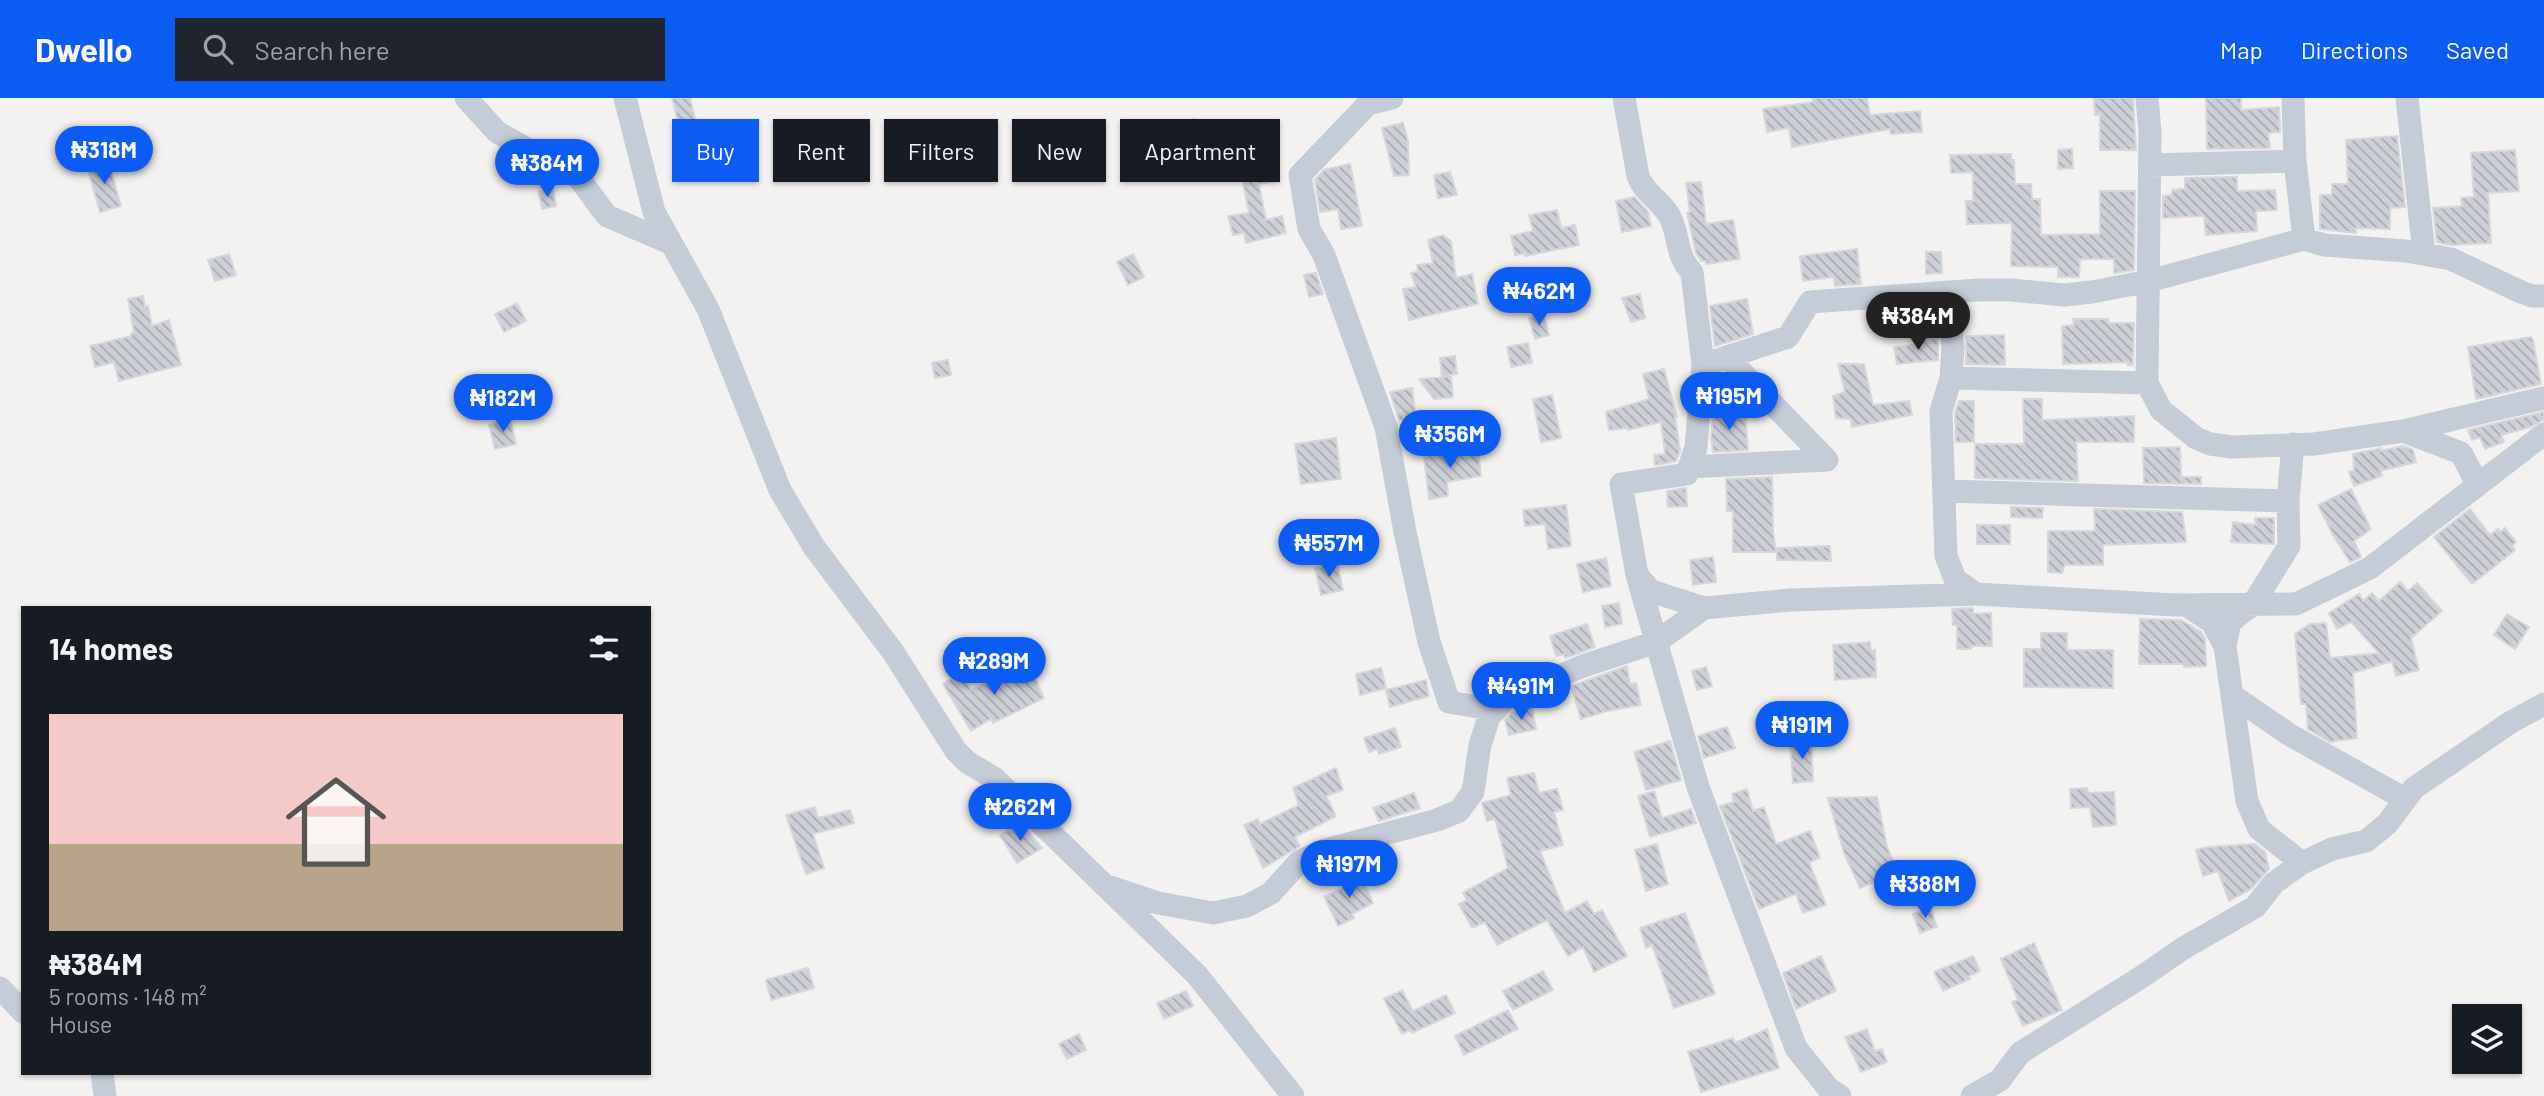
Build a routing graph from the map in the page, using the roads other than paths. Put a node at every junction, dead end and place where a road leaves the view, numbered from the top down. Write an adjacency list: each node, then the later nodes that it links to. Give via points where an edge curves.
1 (466, 98): 11 (street, via 497,132 575,173 607,216)
2 (625, 98): 11 (street, via 654,212)
3 (1392, 98): 37 (street, via 1368,104 1300,175 1309,229 1324,255 1386,427 1429,642 1449,702)
4 (1624, 98): 17 (street, via 1638,176 1671,218 1680,254 1692,272)
5 (2147, 98): 9 (street)
6 (2293, 98): 8 (street)
7 (2407, 98): 12 (street)
8 (2295, 160): 9 (street); 10 (street)
9 (2150, 166): 13 (street)
10 (2304, 239): 12 (street); 13 (street)
11 (670, 243): 40 (street, via 708,309 780,490 814,547 893,652 956,751 994,778)
12 (2424, 254): 15 (street, via 2451,259 2521,292)
13 (2149, 281): 14 (street, via 2064,295 2011,290); 19 (street)
14 (1947, 293): 16 (street, via 1810,302 1788,337); 18 (street, via 1954,348)
15 (2544, 296)
16 (1727, 357): 17 (street); 24 (street, via 1827,460)
17 (1703, 365): 24 (street, via 1696,447)
18 (1951, 378): 19 (street); 26 (street, via 1941,411)
19 (2147, 383): 23 (street, via 2161,410 2210,444)
20 (2544, 398): 21 (street)
21 (2403, 431): 23 (street); 25 (street, via 2461,453)
22 (2544, 434): 25 (street)
23 (2293, 444): 27 (street)
24 (1689, 467): 28 (street, via 1687,474 1622,484)
25 (2477, 485): 30 (street, via 2370,568 2296,604)
26 (1944, 491): 27 (street); 29 (street, via 1946,556 1955,579)
27 (2288, 501): 30 (street, via 2289,545)
28 (1637, 575): 32 (street, via 1651,591); 33 (street)
29 (1976, 594): 31 (street); 32 (street, via 1790,600)
30 (2253, 604): 31 (street); 34 (street, via 2230,622)
31 (2186, 605): 34 (street, via 2212,622)
32 (1704, 608): 33 (street)
33 (1656, 642): 37 (street, via 1506,698); 46 (street, via 1698,787 1796,1048)
34 (2225, 646): 35 (street)
35 (2233, 696): 38 (street, via 2290,735); 39 (street, via 2247,801 2259,829)
36 (2544, 704): 38 (street, via 2414,788)
37 (1496, 710): 40 (street, via 1480,745 1473,792 1459,811 1300,861 1271,893 1247,906 1213,913 1158,903)
38 (2405, 799): 39 (street, via 2366,841)
39 (2302, 863): 47 (street, via 2274,883 2255,907 2020,1053 2000,1080)
40 (1103, 885): 45 (street, via 1197,975)
41 (0, 988): 42 (street)
42 (21, 1010)
43 (102, 1075): 44 (street)
44 (105, 1096)
45 (1293, 1096)
46 (1840, 1096)
47 (1972, 1096)

